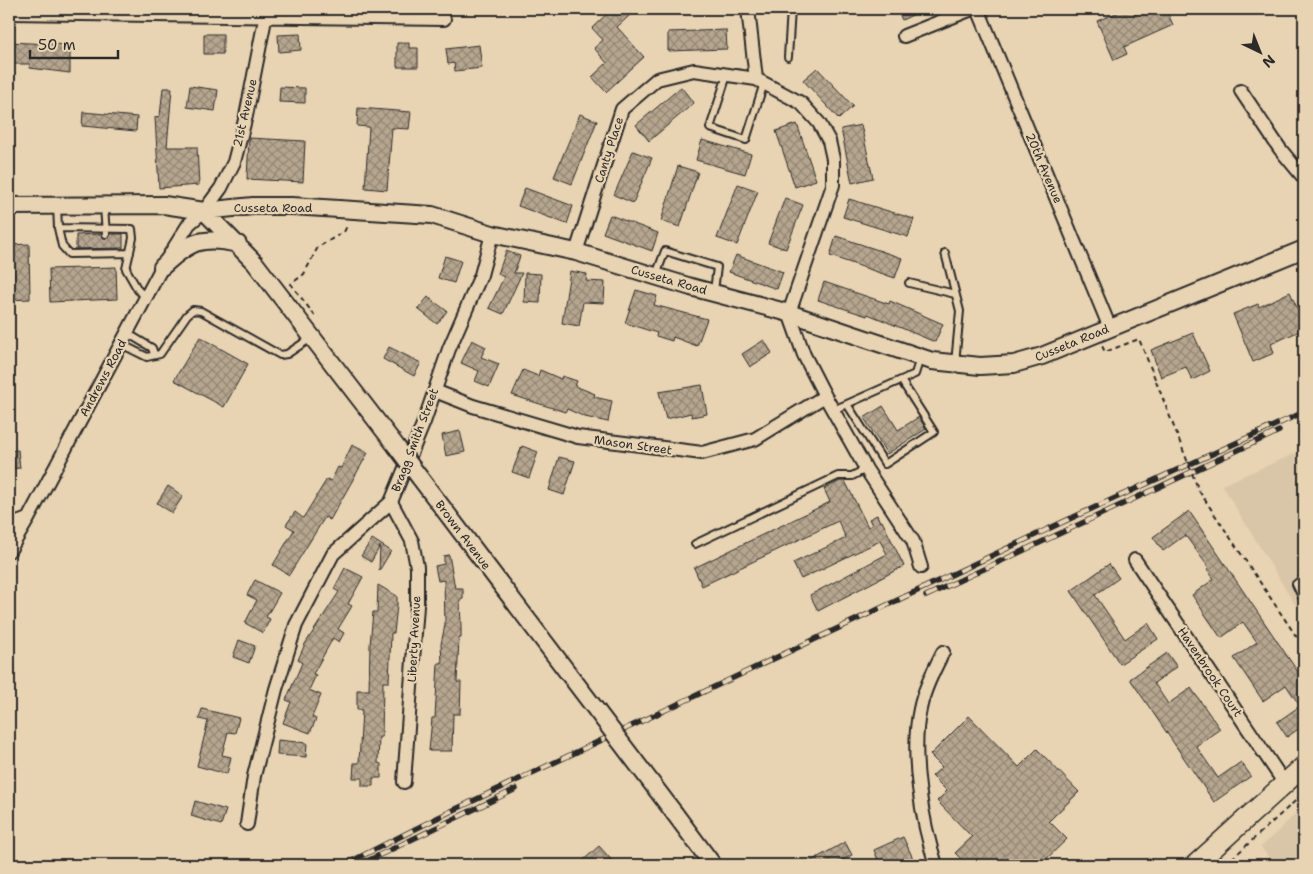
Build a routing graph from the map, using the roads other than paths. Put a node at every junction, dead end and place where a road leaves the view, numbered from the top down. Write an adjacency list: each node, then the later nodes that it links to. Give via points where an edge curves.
1 (748, 9): 11 (street)
2 (792, 9): 9 (lane)
3 (972, 9): 8 (street)
4 (978, 9): 33 (street, 20th Avenue)
5 (9, 13): 6 (street)
6 (265, 13): 7 (street); 17 (street, 21st Avenue, via 234,162)
7 (444, 19)
8 (904, 36)
9 (788, 57)
10 (727, 75): 11 (street, Canty Place); 11 (lane, via 710,128 746,140); 23 (street, Canty Place, via 694,70 657,79 622,109)
11 (760, 81): 32 (street, Canty Place, via 801,103 828,141 833,159 833,185)
12 (1240, 91): 13 (street)
13 (1304, 178)
14 (104, 205): 16 (street, Cusseta Road); 17 (street, Cusseta Road, via 164,205); 19 (lane)
15 (9, 206): 16 (street, Cusseta Road)
16 (56, 206): 18 (lane)
17 (204, 210): 20 (street, Cusseta Road, via 292,206 432,215); 21 (street, Brown Avenue); 26 (street, Andrews Road, via 189,224)
18 (58, 228): 19 (lane); 24 (lane, via 62,246 69,254)
19 (106, 232): 24 (lane, via 132,229)
20 (492, 234): 23 (street, Cusseta Road); 40 (street, Bragg Smith Street, via 481,275)
21 (240, 245): 26 (street, via 208,239 186,247); 35 (street, Brown Avenue)
22 (1304, 249): 33 (street, Cusseta Road)
23 (576, 252): 27 (street, Cusseta Road)
24 (130, 253): 31 (lane, via 126,269 138,290)
25 (945, 253): 30 (lane)
26 (162, 267): 31 (street, Andrews Road)
27 (655, 276): 29 (street, Cusseta Road); 29 (lane, via 665,251 717,267)
28 (909, 283): 30 (lane)
29 (714, 292): 32 (street, Cusseta Road)
30 (955, 294): 38 (lane, via 960,328)
31 (146, 296): 34 (street, Andrews Road)
32 (789, 313): 37 (street, Cusseta Road); 41 (street, via 804,355)
33 (1104, 331): 38 (street, Cusseta Road, via 1014,364)
34 (124, 338): 36 (lane, via 152,348); 36 (lane, via 147,357); 46 (street, Andrews Road)
35 (312, 338): 36 (lane, via 280,355 201,311 193,310 165,350); 59 (street, Brown Avenue, bridge)
36 (154, 354)
37 (920, 357): 38 (street, Cusseta Road); 39 (lane, via 915,374)
38 (955, 365)
39 (901, 380): 42 (lane); 42 (lane, via 934,432 885,464)
40 (435, 391): 41 (street, Mason Street, via 473,406 578,437 702,454 755,439); 45 (street, Bragg Smith Street)
41 (825, 396): 43 (street)
42 (847, 404): 43 (lane)
43 (833, 410): 44 (street)
44 (866, 469): 48 (lane, via 852,476 838,476); 51 (street, via 913,541)
45 (391, 502): 56 (street, Liberty Avenue, via 412,541 417,567); 58 (street, Bragg Smith Street, via 334,554 296,625 254,776)
46 (28, 519): 47 (street); 49 (street, Andrews Road)
47 (9, 526)
48 (695, 544)
49 (9, 551)
50 (1135, 560): 57 (street, Havenbrook Court)
51 (921, 567)
52 (1304, 578): 53 (lane, via 1296,584)
53 (1304, 601)
54 (943, 652): 60 (street, via 919,711 917,754 922,809)
55 (1304, 766): 57 (main road)
56 (404, 782)
57 (1285, 784): 61 (main road)
58 (247, 824)
59 (713, 865)
60 (936, 865)
61 (1195, 865)

